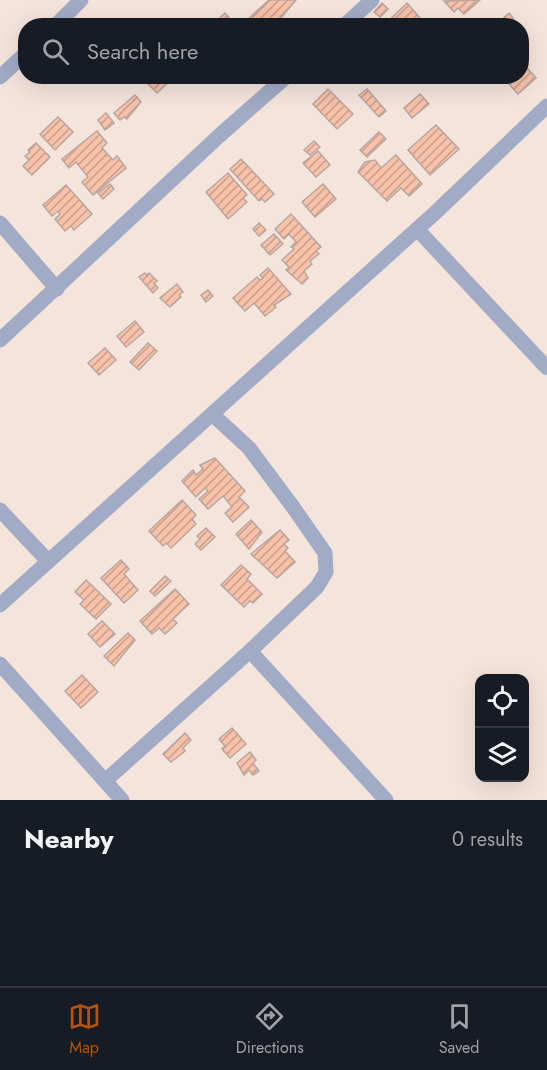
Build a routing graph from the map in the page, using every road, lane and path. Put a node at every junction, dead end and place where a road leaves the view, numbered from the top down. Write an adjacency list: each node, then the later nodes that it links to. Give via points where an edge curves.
1 (81, 0): 3 (street)
2 (372, 0): 4 (street)
3 (63, 18)
4 (353, 18)
5 (18, 60): 6 (street)
6 (0, 77)
7 (278, 84): 11 (street)
8 (547, 106): 10 (street)
9 (0, 223): 11 (street)
10 (417, 229): 13 (street); 14 (street)
11 (57, 289): 12 (street)
12 (0, 340)
13 (547, 368)
14 (212, 414): 16 (street); 18 (street, via 264,467 324,553 326,563 317,587)
15 (0, 510): 16 (street)
16 (48, 561): 17 (street)
17 (0, 605)
18 (250, 651): 20 (street); 22 (street)
19 (0, 664): 20 (street)
20 (105, 781): 21 (street)
21 (122, 800)
22 (387, 800)

